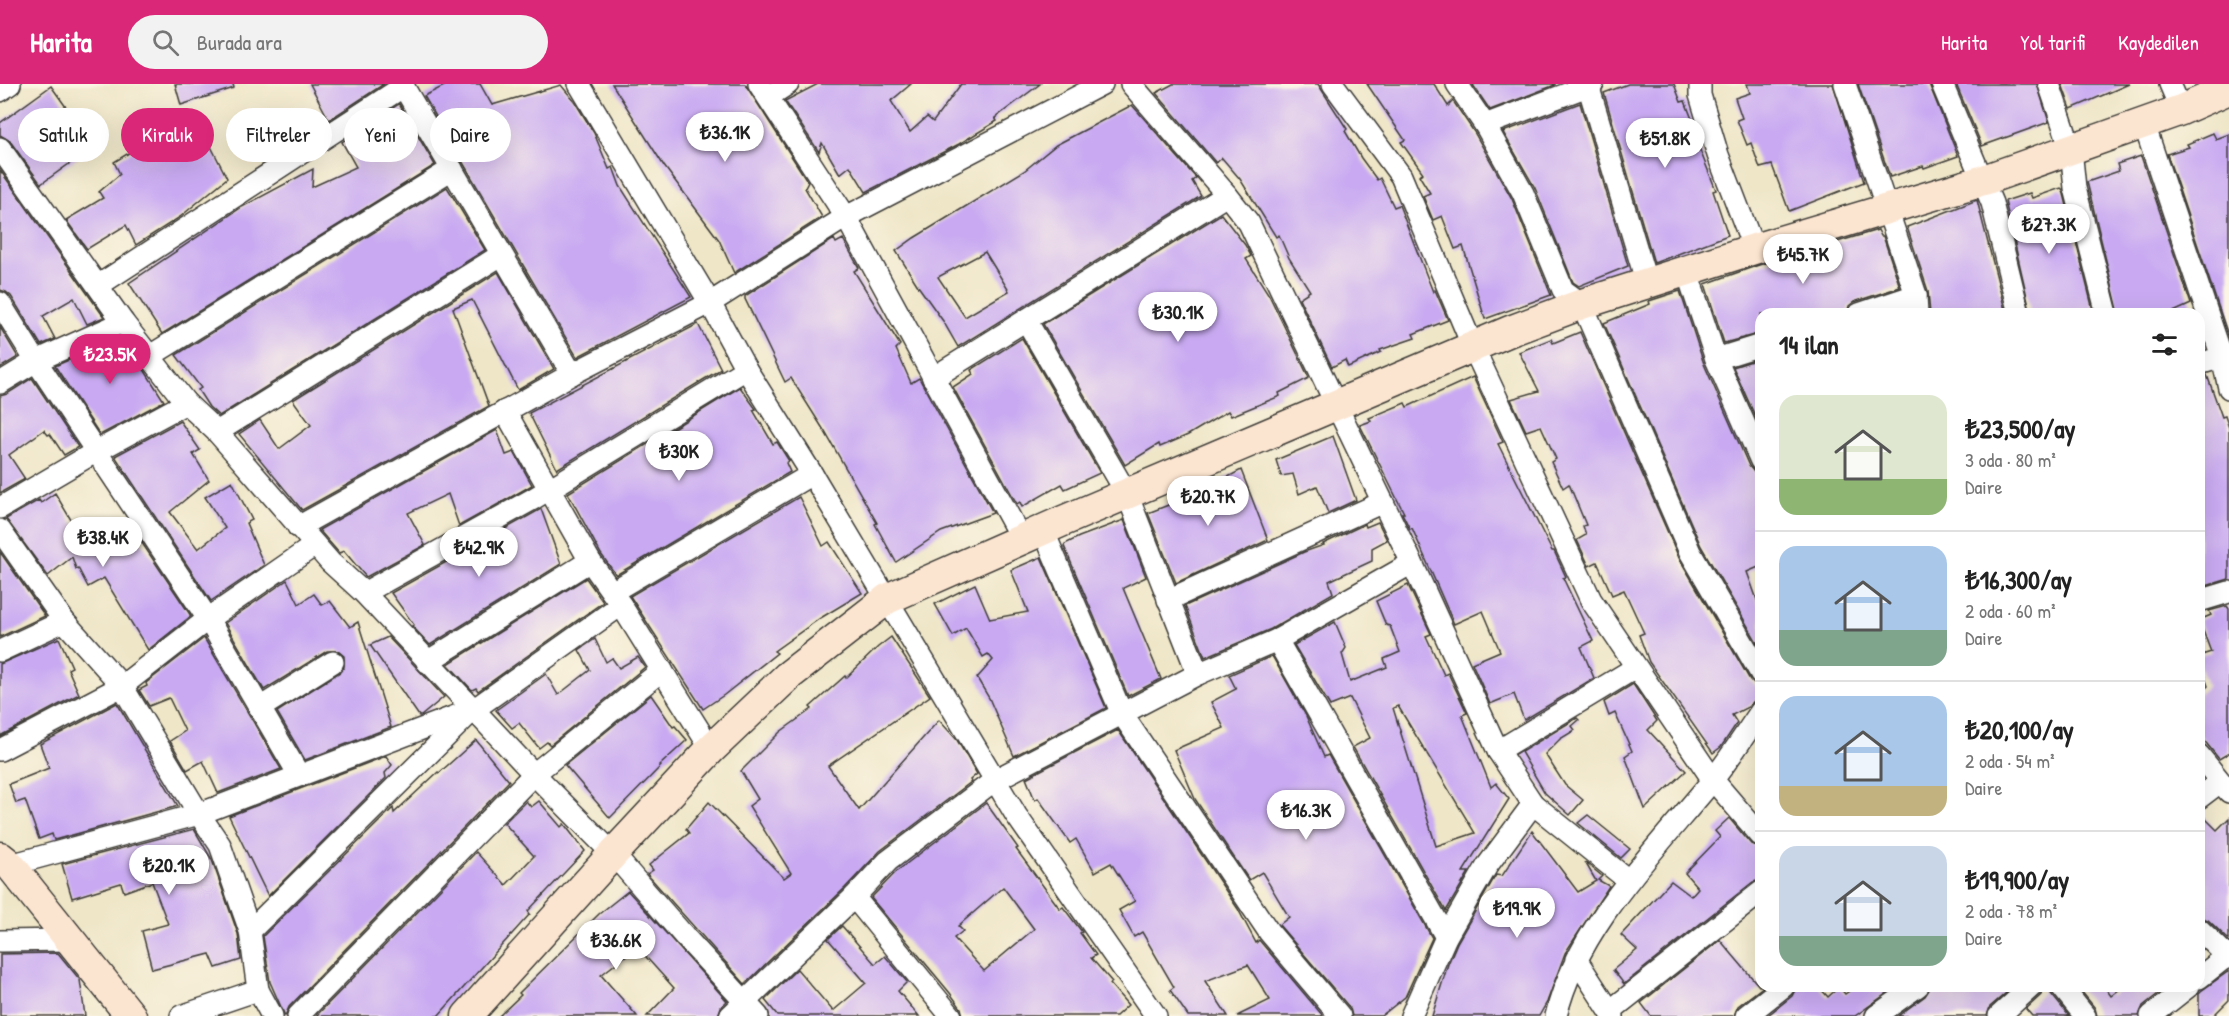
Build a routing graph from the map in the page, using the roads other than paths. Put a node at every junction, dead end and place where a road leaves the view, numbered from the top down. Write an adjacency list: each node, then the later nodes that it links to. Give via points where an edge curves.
1 (10, 84): 17 (street)
2 (579, 84): 34 (street)
3 (788, 84): 16 (street)
4 (1102, 84): 27 (street)
5 (1131, 84): 25 (street)
6 (1333, 84): 42 (street, via 1401,176)
7 (1457, 84): 20 (street)
8 (1700, 84): 28 (street, via 1718,155)
9 (1845, 84): 26 (street)
10 (1942, 84): 24 (street)
11 (2049, 84): 22 (street)
12 (403, 85): 23 (street); 31 (street)
13 (1591, 85): 14 (street); 32 (street)
14 (1564, 89): 20 (street)
15 (2229, 89): 18 (street)
16 (764, 90): 27 (street)
17 (0, 91)
18 (2175, 97): 19 (street)
19 (2144, 124): 22 (street); 45 (street)
20 (1485, 125): 35 (street, via 1523,193 1563,290)
21 (0, 148): 31 (street)
22 (2071, 149): 24 (street); 39 (street, via 2075,188)
23 (452, 169): 29 (street); 44 (street)
24 (1984, 180): 26 (street); 38 (street)
25 (1227, 195): 40 (street); 55 (street, via 1249,223)
26 (1887, 208): 28 (street); 36 (street)
27 (846, 217): 34 (street); 51 (street)
28 (1754, 249): 30 (street)
29 (501, 255): 50 (street); 57 (street)
30 (1687, 272): 32 (street); 46 (street)
31 (99, 285): 41 (street)
32 (1647, 285): 35 (street)
33 (0, 303): 47 (street)
34 (710, 303): 49 (street); 50 (street)
35 (1582, 304): 42 (street); 83 (street, via 1690,552)
36 (1916, 304): 37 (street)
37 (1893, 308)
38 (2018, 308)
39 (2105, 308)
40 (1026, 320): 51 (street); 62 (street)
41 (123, 322): 44 (street); 47 (street)
42 (1473, 347): 55 (street); 84 (street, via 1591,600)
43 (1755, 347): 46 (street)
44 (150, 356): 54 (street)
45 (2225, 356): 48 (street); 53 (street)
46 (1716, 359): 58 (street)
47 (36, 361): 52 (street); 59 (street)
48 (2205, 362)
49 (746, 369): 60 (street); 61 (street)
50 (572, 374): 56 (street)
51 (933, 378): 67 (street)
52 (0, 383)
53 (2229, 388)
54 (186, 403): 57 (street); 59 (street)
55 (1337, 404): 62 (street); 63 (street)
56 (506, 411): 61 (street); 65 (street)
57 (217, 432): 65 (street)
58 (1755, 447)
59 (97, 451): 64 (street); 77 (street)
60 (812, 474): 73 (street); 74 (street)
61 (549, 489): 69 (street); 72 (street)
62 (1126, 494): 67 (street); 76 (street)
63 (1383, 502): 70 (street); 76 (street)
64 (0, 508)
65 (298, 526): 68 (street)
66 (0, 530): 78 (street)
67 (1032, 535): 74 (street); 90 (street)
68 (315, 546): 72 (street); 77 (street)
69 (590, 561): 73 (street); 82 (street)
70 (1412, 563): 79 (street); 94 (street)
71 (2229, 592): 75 (street)
72 (364, 593): 82 (street)
73 (617, 598): 85 (street); 89 (street)
74 (887, 599): 92 (street, via 788,676); 98 (street)
75 (2205, 599)
76 (1168, 600): 86 (street)
77 (208, 619): 87 (street); 88 (street)
78 (64, 621): 80 (street); 87 (street)
79 (1278, 640): 86 (street); 112 (street)
80 (0, 651)
81 (333, 662): 88 (street)
82 (427, 662): 89 (street)
83 (1755, 664)
84 (1635, 668): 94 (street); 99 (street)
85 (662, 670): 92 (street); 96 (street)
86 (1198, 674): 90 (street)
87 (122, 686): 93 (street); 103 (street)
88 (260, 708): 97 (street)
89 (473, 710): 96 (street); 97 (street); 110 (street)
90 (1122, 714): 98 (street); 134 (street, via 1269,932)
91 (1755, 720): 99 (street)
92 (711, 749): 105 (street)
93 (0, 750)
94 (1498, 751): 102 (street)
95 (2205, 762): 100 (street)
96 (534, 774): 105 (street); 130 (street)
97 (299, 775): 103 (street)
98 (995, 780): 108 (street, via 888,861); 133 (street)
99 (1713, 780): 104 (street); 107 (street)
100 (2225, 787): 101 (street)
101 (2205, 795)
102 (1533, 804): 107 (street); 112 (street, via 1487,866)
103 (199, 814): 106 (street); 110 (street, via 220,845)
104 (1755, 829)
105 (613, 854): 124 (street); 131 (street)
106 (5, 861): 113 (street)
107 (1628, 880): 116 (street)
108 (854, 897): 124 (street); 132 (street)
109 (1755, 897): 125 (street)
110 (250, 931): 118 (street)
111 (2205, 935): 115 (street)
112 (1446, 937): 135 (street)
113 (70, 940): 114 (street); 127 (street)
114 (0, 941)
115 (2228, 957): 117 (street)
116 (1576, 959): 125 (street); 136 (street)
117 (2205, 974)
118 (258, 990): 128 (street); 129 (street)
119 (1776, 992): 137 (street)
120 (1910, 992): 126 (street)
121 (2025, 992): 138 (street)
122 (2066, 992): 139 (street)
123 (2181, 992): 140 (street)
124 (745, 1011)
125 (1612, 1014)
126 (1881, 1015)
127 (131, 1016)
128 (181, 1016)
129 (272, 1016)
130 (298, 1016)
131 (467, 1016)
132 (951, 1016)
133 (1156, 1016)
134 (1341, 1016)
135 (1411, 1016)
136 (1556, 1016)
137 (1746, 1016)
138 (1999, 1016)
139 (2085, 1016)
140 (2151, 1016)

